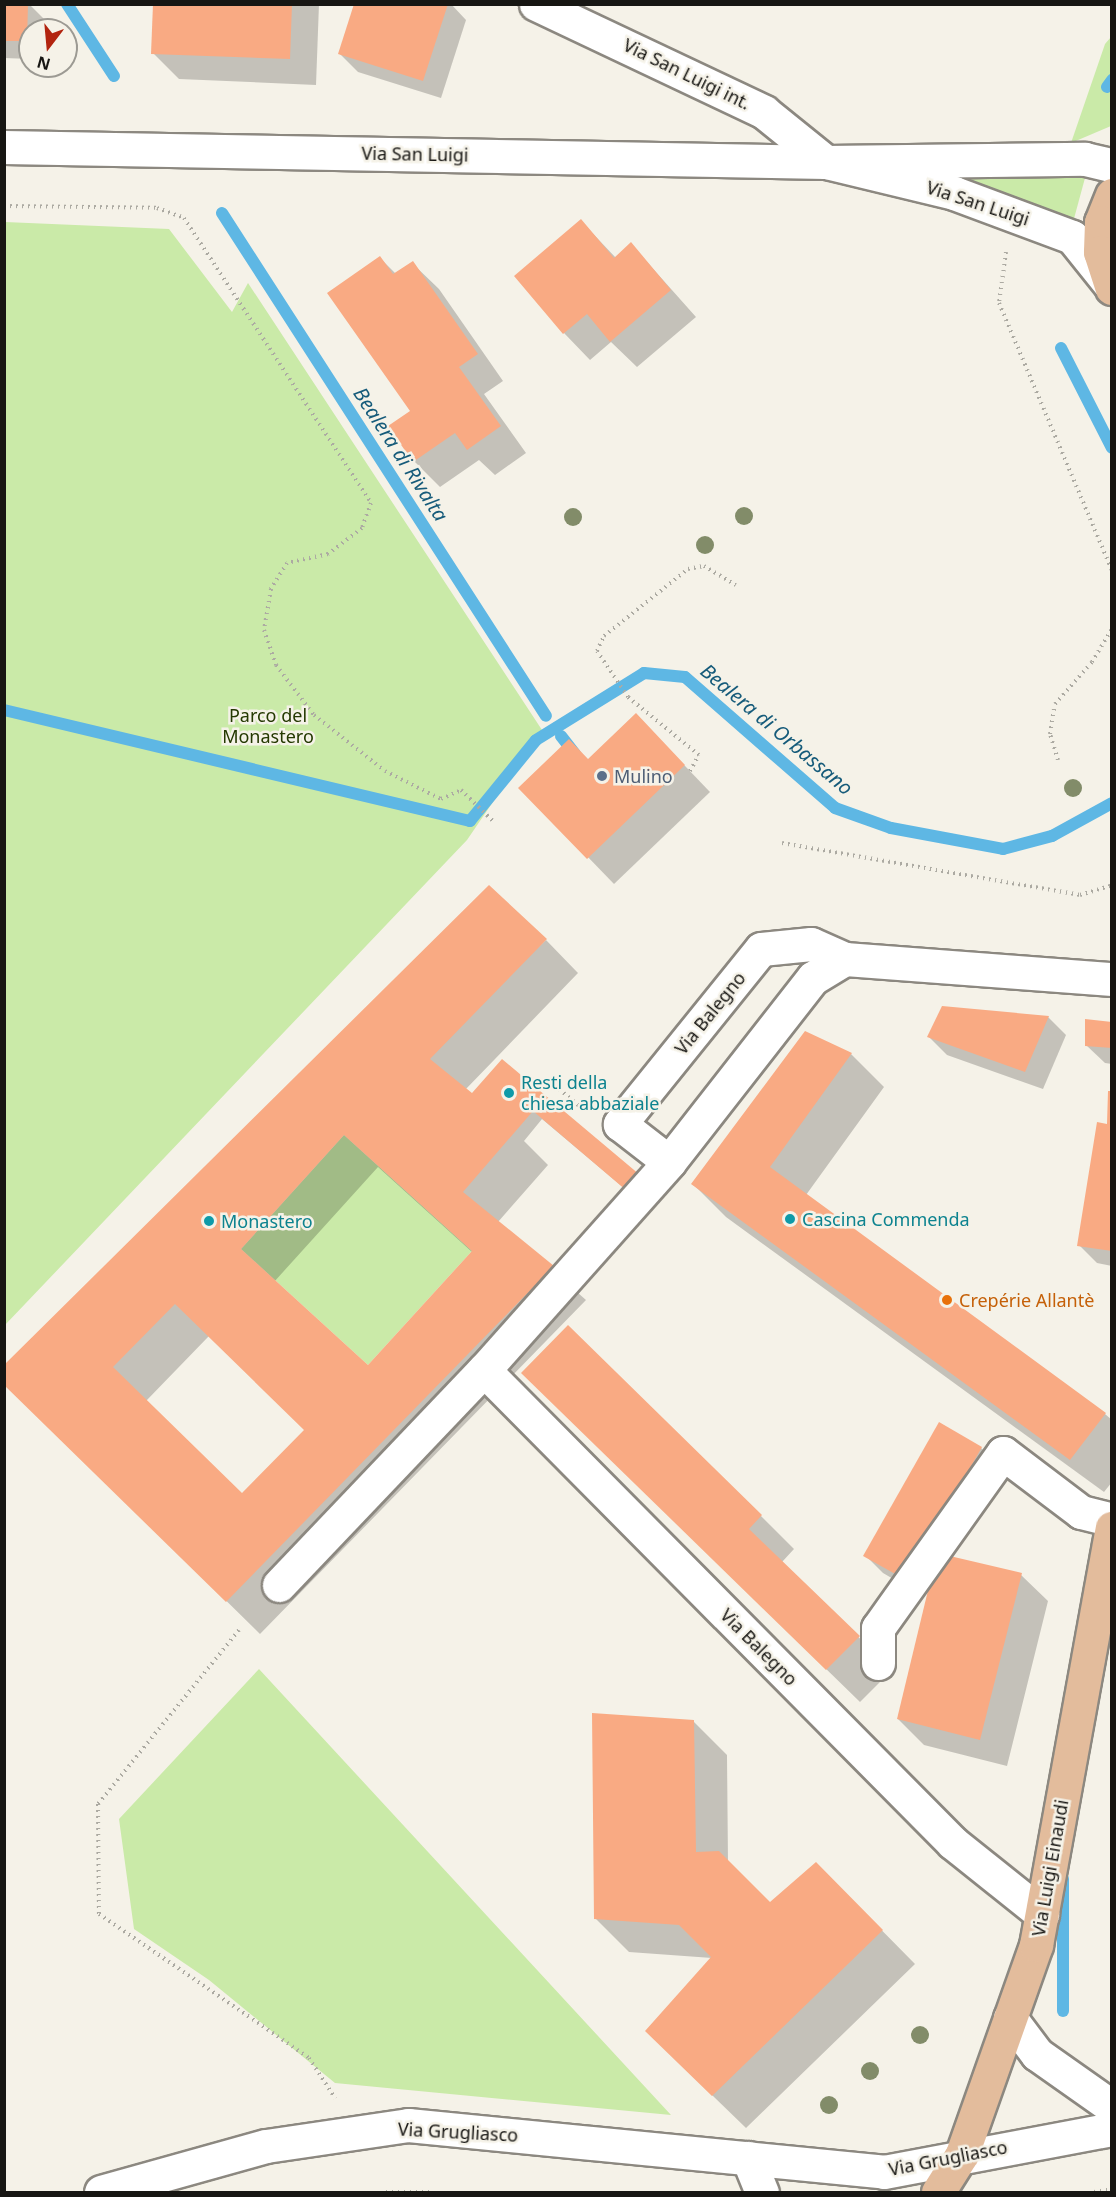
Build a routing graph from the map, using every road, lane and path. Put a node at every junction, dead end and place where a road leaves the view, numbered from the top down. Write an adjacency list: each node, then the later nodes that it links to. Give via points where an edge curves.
1 (536, 4): 3 (street, Via San Luigi int., via 764,112)
2 (4, 147): 3 (street, Via San Luigi)
3 (826, 162): 4 (street, Via San Luigi, via 1085,159); 7 (street, Via San Luigi)
4 (1112, 165)
5 (1112, 195): 8 (main road, via 1101,222 1100,252)
6 (4, 206): 14 (path, via 157,208 184,218 371,502 362,528 328,554 288,563 272,589 264,630 276,665 314,715 385,771 441,799 461,790)
7 (1012, 211): 8 (street, Via San Luigi, via 1072,237); 9 (path, via 999,303)
8 (1110, 285)
9 (1112, 570)
10 (736, 585): 13 (path, via 704,566 688,569 604,636 597,651 628,697 699,755)
11 (1112, 629): 12 (path, via 1092,662 1054,704 1050,734)
12 (1058, 760)
13 (690, 771)
14 (494, 822)
15 (782, 843): 16 (path, via 1080,895)
16 (1112, 885)
17 (844, 959): 18 (street, Via Balegno); 19 (street, via 813,978); 19 (street, Via Balegno, via 812,944 761,949 620,1124)
18 (1112, 979)
19 (669, 1162): 20 (street)
20 (484, 1370): 23 (street); 26 (street, Via Balegno, via 953,1843)
21 (1112, 1520): 25 (street, via 1081,1512 1003,1453 878,1628)
22 (1112, 1528): 26 (main road, Via Luigi Einaudi)
23 (279, 1585)
24 (239, 1630): 30 (path, via 98,1804 99,1914 309,2058)
25 (879, 1663)
26 (1042, 1914): 27 (main road, Via Luigi Einaudi)
27 (1010, 2018): 28 (street, via 1037,2054); 31 (main road, Via Luigi Einaudi)
28 (1112, 2107)
29 (1112, 2128): 31 (street, Via Grugliasco)
30 (358, 2133): 32 (street, Via Grugliasco, via 408,2126); 34 (street, Via Grugliasco, via 266,2146)
31 (962, 2154): 32 (street, Via Grugliasco, via 884,2172); 38 (main road, Via Luigi Einaudi)
32 (748, 2158): 37 (street)
33 (1112, 2189): 39 (path)
34 (101, 2193)
35 (386, 2193): 36 (path)
36 (431, 2193)
37 (762, 2193)
38 (938, 2193)
39 (1094, 2193)

